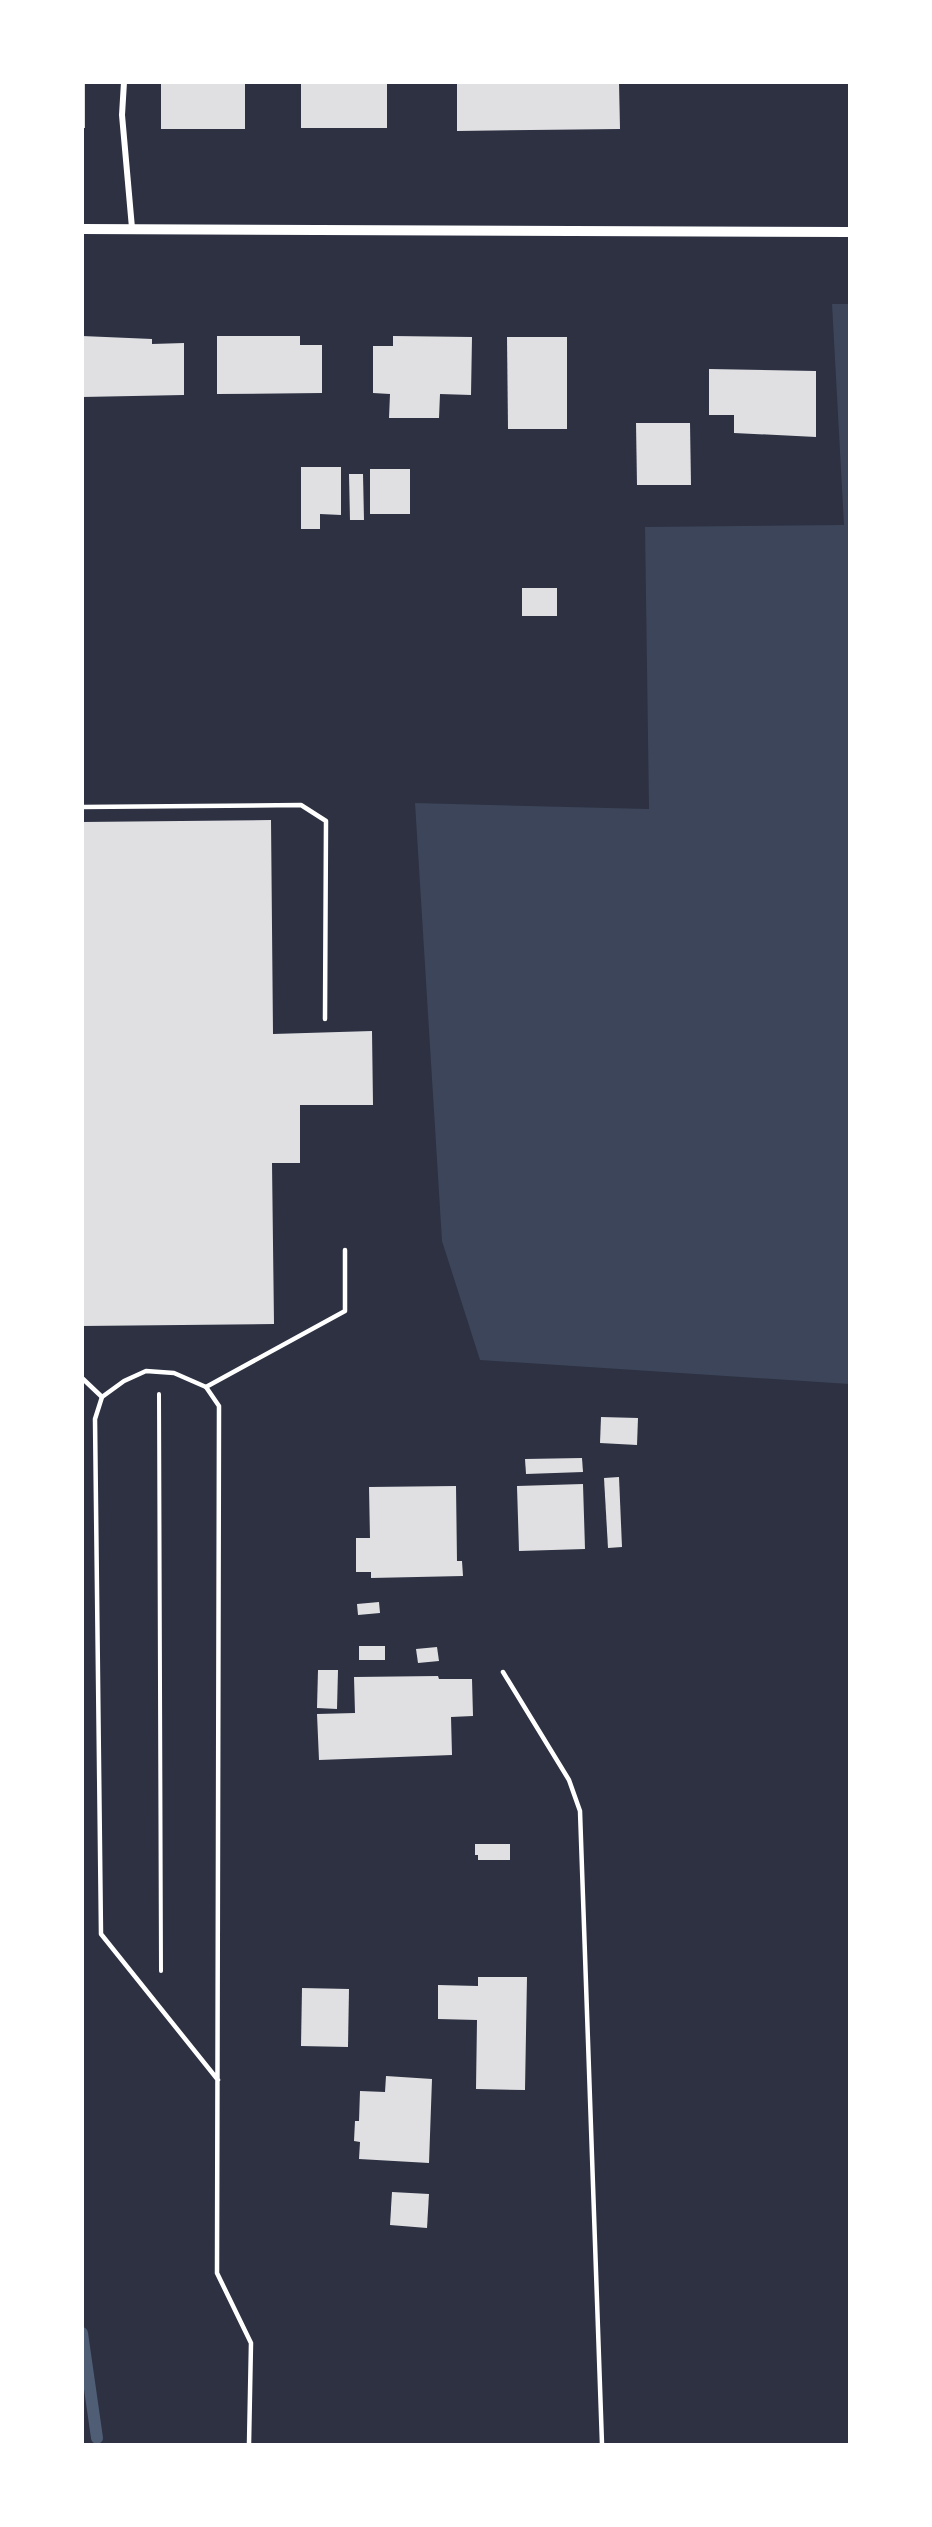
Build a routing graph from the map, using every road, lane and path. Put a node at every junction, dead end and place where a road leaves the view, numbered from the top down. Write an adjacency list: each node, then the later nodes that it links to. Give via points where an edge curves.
1 (124, 82): 2 (street, via 122,115)
2 (132, 228): 3 (street); 4 (street)
3 (82, 230)
4 (849, 232)
5 (82, 807): 6 (lane, via 301,805 326,822)
6 (325, 1019)
7 (345, 1250): 10 (lane, via 345,1311)
8 (158, 1372): 10 (lane, via 174,1373); 11 (lane, via 146,1371); 13 (path)
9 (82, 1378): 11 (lane)
10 (206, 1387): 14 (lane, via 219,1406)
11 (102, 1397): 13 (lane, via 95,1419 101,1934)
12 (502, 1672): 16 (lane, via 569,1780 580,1811)
13 (161, 2009): 14 (lane)
14 (218, 2080): 15 (lane, via 217,2273 251,2343)
15 (249, 2445)
16 (602, 2445)

